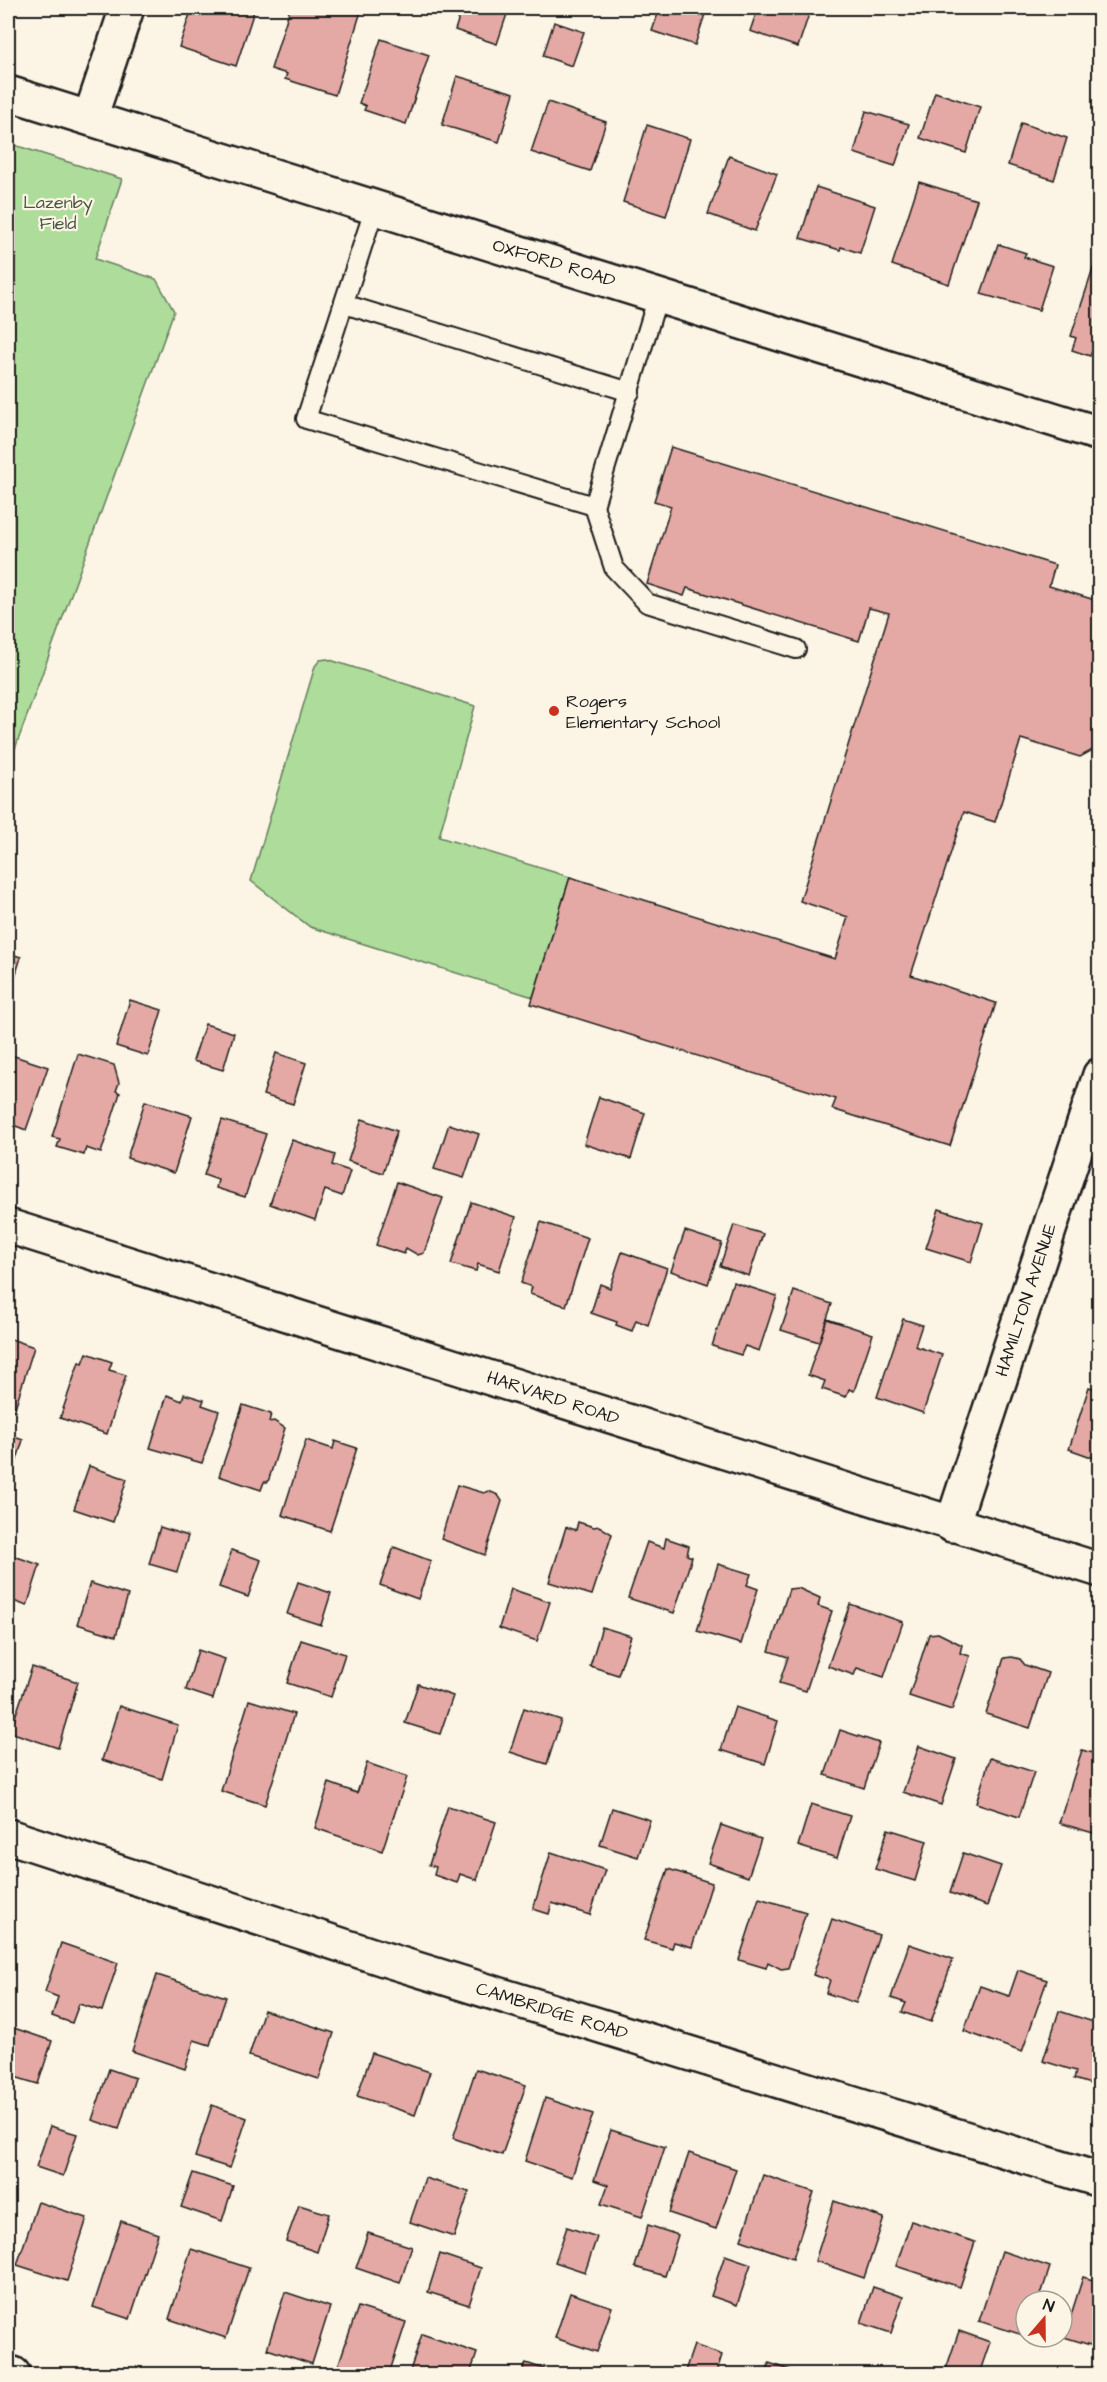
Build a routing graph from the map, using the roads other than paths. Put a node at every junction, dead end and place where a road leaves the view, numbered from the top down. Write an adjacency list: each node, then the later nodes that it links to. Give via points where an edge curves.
1 (127, 8): 3 (street)
2 (8, 93): 3 (street, OXFORD ROAD)
3 (90, 118): 4 (street, OXFORD ROAD)
4 (375, 207): 5 (street, OXFORD ROAD); 6 (lane)
5 (658, 296): 7 (lane); 8 (street, OXFORD ROAD)
6 (344, 304): 7 (lane); 9 (lane, via 306,419)
7 (630, 392): 9 (lane)
8 (1100, 434)
9 (594, 506): 10 (lane, via 614,568 647,603)
10 (796, 649)
11 (1100, 1075): 13 (street, HAMILTON AVENUE)
12 (8, 1226): 13 (street, HARVARD ROAD)
13 (952, 1525): 14 (street, HARVARD ROAD)
14 (1100, 1570)
15 (8, 1836): 16 (street, CAMBRIDGE ROAD, via 384,1959)
16 (1100, 2180)
17 (8, 2373): 18 (street)
18 (13, 2374)

